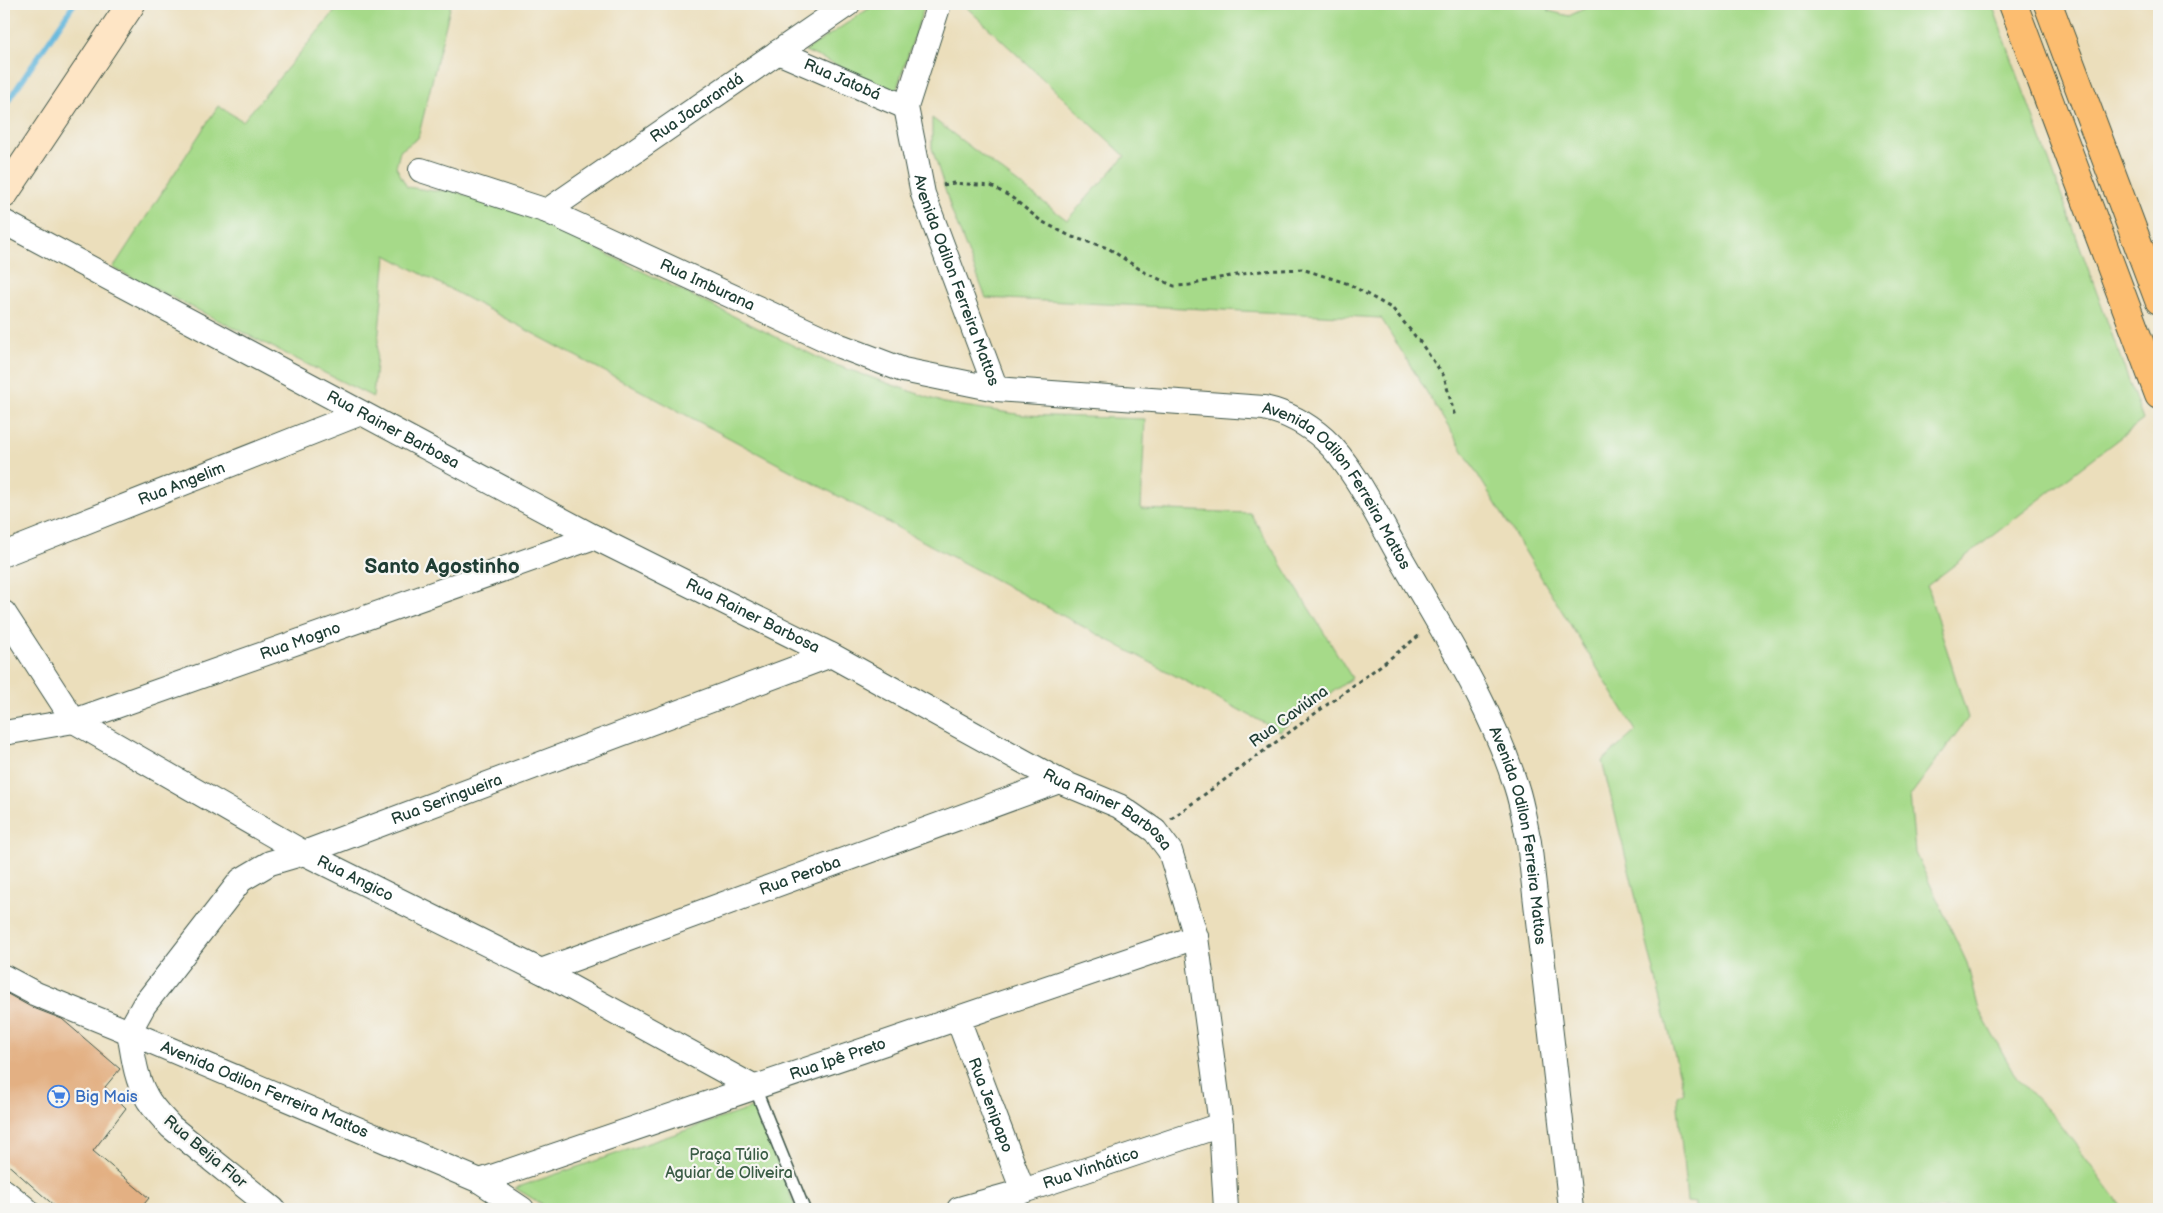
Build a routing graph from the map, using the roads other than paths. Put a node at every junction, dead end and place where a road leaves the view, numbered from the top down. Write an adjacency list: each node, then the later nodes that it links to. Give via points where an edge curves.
1 (131, 4): 9 (street)
2 (848, 4): 6 (street, Rua Jacarandá)
3 (939, 4): 7 (street, Avenida Odilon Ferreira Mattos)
4 (2013, 4): 14 (main road)
5 (2048, 4): 12 (main road)
6 (778, 52): 7 (street, Rua Jatobá); 10 (street, Rua Jacarandá)
7 (906, 107): 13 (street, Avenida Odilon Ferreira Mattos, via 923,194)
8 (421, 170): 10 (street, Rua Imburana)
9 (4, 194)
10 (547, 211): 13 (street, Rua Imburana, via 840,346 903,370)
11 (4, 222): 15 (street, Rua Rainer Barbosa)
12 (2159, 300)
13 (996, 389): 34 (street, Avenida Odilon Ferreira Mattos, via 1264,408 1285,413 1325,440 1359,485 1476,690 1517,788 1529,842)
14 (2159, 395)
15 (361, 413): 16 (street, Rua Rainer Barbosa); 17 (street, Rua Angelim)
16 (594, 537): 19 (street, Rua Rainer Barbosa); 20 (street, Rua Mogno)
17 (4, 554)
18 (4, 613): 20 (street, Rua Angico)
19 (831, 655): 22 (street, Rua Rainer Barbosa); 23 (street, Rua Seringueira)
20 (74, 721): 21 (street, Rua Mogno); 23 (street, Rua Angico)
21 (4, 733)
22 (1059, 781): 24 (street, Rua Rainer Barbosa, via 1119,806 1154,831 1170,851); 25 (street, Rua Peroba)
23 (304, 853): 25 (street, Rua Angico); 28 (street, Rua Seringueira, via 270,863 241,880 144,1005)
24 (1196, 937): 27 (street, Rua Ipê Preto); 30 (street, Rua Rainer Barbosa)
25 (541, 971): 29 (street, Rua Angico)
26 (4, 977): 28 (street, Avenida Odilon Ferreira Mattos, via 36,994)
27 (958, 1019): 29 (street, Rua Ipê Preto); 33 (street, Rua Jenipapo)
28 (129, 1032): 31 (street, Avenida Odilon Ferreira Mattos); 36 (street, Rua Beija Flor, via 142,1086 157,1112 171,1127)
29 (754, 1088): 31 (street, Rua Ipê Preto); 38 (lane)
30 (1221, 1125): 33 (street, Rua Vinhático); 40 (street, Rua Rainer Barbosa)
31 (480, 1181): 37 (street, Avenida Odilon Ferreira Mattos)
32 (4, 1191): 35 (street)
33 (1024, 1191): 39 (street, Rua Vinhático)
34 (1568, 1207)
35 (26, 1209)
36 (274, 1209)
37 (522, 1209)
38 (804, 1209)
39 (959, 1209)
40 (1226, 1209)

